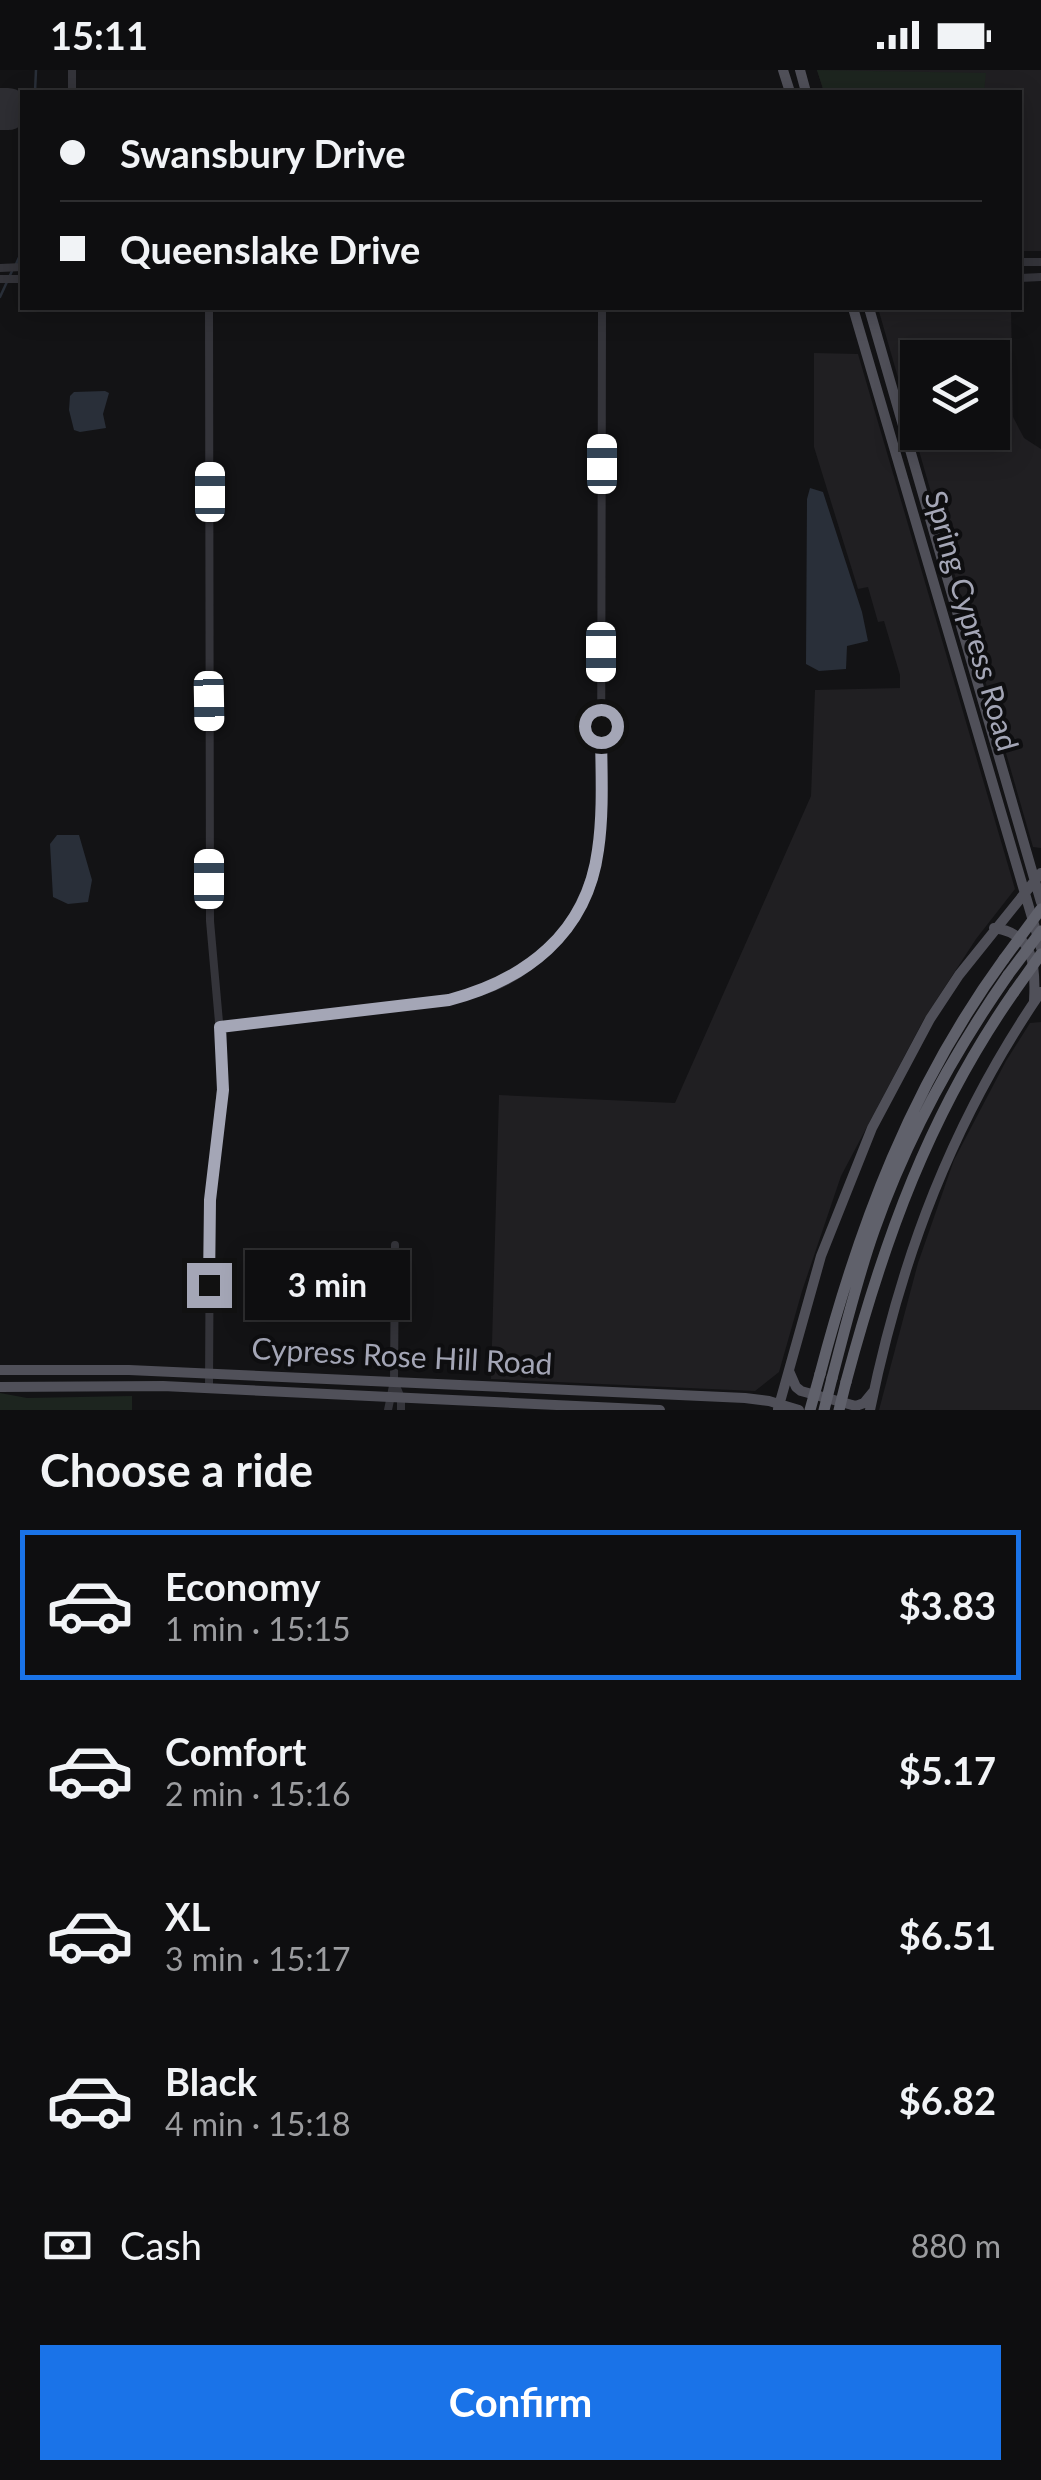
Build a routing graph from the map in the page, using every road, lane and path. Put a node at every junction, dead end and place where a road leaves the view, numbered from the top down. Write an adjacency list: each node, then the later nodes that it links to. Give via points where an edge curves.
1 (0, 279): 2 (street)
2 (20, 279)
3 (209, 310): 23 (street, via 210,921)
4 (602, 310): 23 (street, via 600,826 579,907 534,962 477,993)
5 (854, 310): 9 (main road, Spring Cypress Road)
6 (870, 310): 7 (main road, Spring Cypress Road)
7 (900, 414)
8 (900, 431): 9 (main road)
9 (890, 432): 12 (main road, Spring Cypress Road)
10 (910, 450): 11 (main road, Spring Cypress Road)
11 (938, 545): 12 (main road); 13 (main road, Spring Cypress Road)
12 (924, 550): 14 (main road, Spring Cypress Road)
13 (982, 696): 14 (main road); 15 (main road, Spring Cypress Road)
14 (968, 701): 16 (main road, Spring Cypress Road)
15 (1038, 877): 16 (main road); 17 (main road, Spring Cypress Road)
16 (1025, 894): 18 (main road); 20 (main road, Spring Cypress Road)
17 (1041, 906): 28 (highway, bridge, via 940,1056 893,1151 851,1261)
18 (994, 928): 22 (main road, via 1014,930 1024,940); 26 (main road, via 930,1020 866,1143 820,1256)
19 (1041, 931): 28 (highway, bridge, via 957,1054 899,1168)
20 (1041, 951): 42 (highway, bridge, via 964,1070 910,1178 870,1290)
21 (1041, 992): 22 (main road)
22 (1034, 1006): 33 (main road, via 976,1095 944,1162 906,1268)
23 (220, 1027): 27 (street)
24 (396, 1245): 29 (street)
25 (0, 1370): 27 (main road, Cypress Rose Hill Road)
26 (789, 1370): 33 (main road, via 801,1391 856,1406); 37 (main road)
27 (209, 1374): 29 (main road, Cypress Rose Hill Road); 31 (street)
28 (826, 1376): 40 (highway, bridge); 41 (highway, bridge)
29 (394, 1381): 32 (main road, Cypress Rose Hill Road); 36 (street)
30 (0, 1387): 31 (main road, Cypress Rose Hill Road)
31 (209, 1388): 36 (main road, Cypress Rose Hill Road)
32 (514, 1388): 34 (main road, Cypress Rose Hill Road); 35 (main road)
33 (873, 1392): 43 (main road)
34 (654, 1394): 37 (main road, Cypress Rose Hill Road, via 746,1398); 38 (main road)
35 (513, 1403): 36 (main road, Cypress Rose Hill Road); 38 (main road, Cypress Rose Hill Road)
36 (395, 1404)
37 (779, 1407): 39 (main road, Cypress Rose Hill Road)
38 (657, 1410)
39 (799, 1410)
40 (810, 1410)
41 (824, 1410)
42 (839, 1410)
43 (870, 1410)

